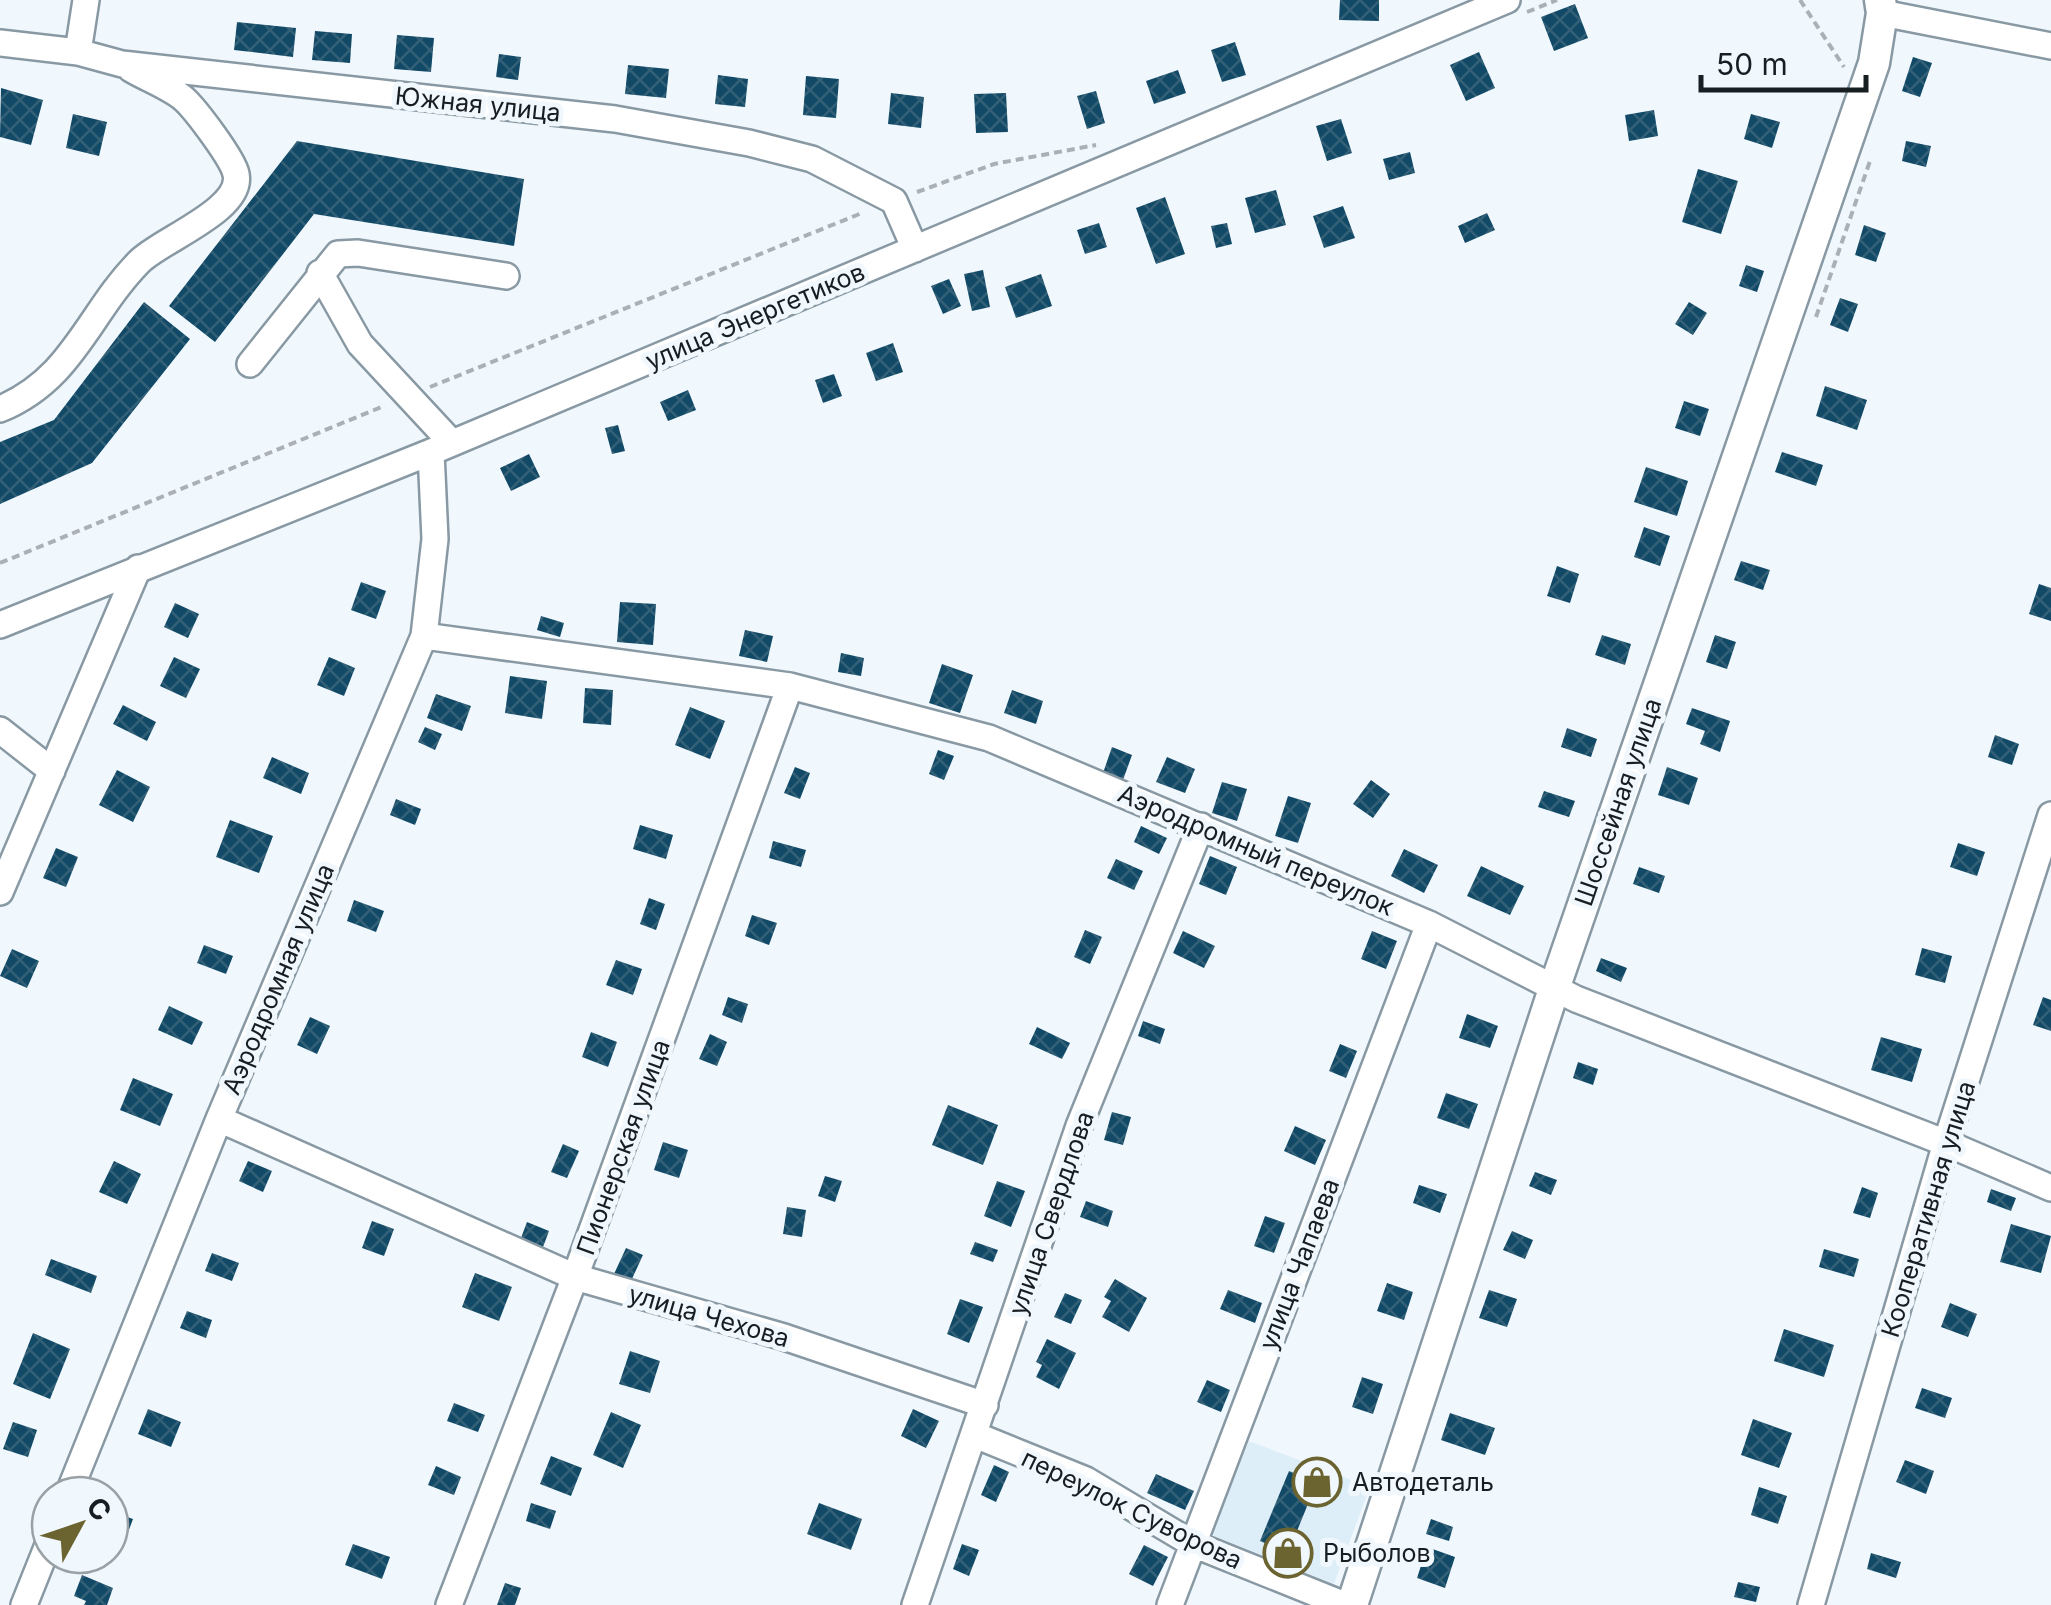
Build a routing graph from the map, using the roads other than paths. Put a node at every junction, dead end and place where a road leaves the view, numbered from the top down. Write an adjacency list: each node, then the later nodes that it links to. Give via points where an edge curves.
1 (86, 0): 6 (street)
2 (1507, 0): 8 (street, улица Энергетиков)
3 (1881, 7): 5 (street); 24 (main road, Шоссейная улица, via 1874,62)
4 (0, 44): 6 (street, Южная улица)
5 (2051, 46)
6 (78, 52): 7 (street, Южная улица)
7 (122, 64): 8 (street, Южная улица, via 615,119 750,144 812,159 894,201); 12 (street, via 184,100 228,158 236,188 222,206 140,260 49,382)
8 (915, 249): 13 (street, улица Энергетиков)
9 (320, 273): 10 (street, via 347,252); 11 (street); 13 (street, via 360,344 408,396)
10 (506, 276)
11 (250, 364)
12 (0, 409)
13 (442, 447): 14 (street, улица Энергетиков); 16 (street, Аэродромная улица)
14 (138, 568): 15 (street, улица Энергетиков); 19 (street)
15 (0, 625)
16 (424, 636): 17 (street, Аэродромный переулок); 25 (street, Аэродромная улица)
17 (790, 686): 21 (street, Аэродромный переулок, via 989,738); 28 (street, Пионерская улица)
18 (0, 730): 19 (street)
19 (52, 771): 22 (street)
20 (2051, 815): 26 (street, Кооперативная улица)
21 (1201, 826): 23 (street, Аэродромный переулок); 29 (street, улица Свердлова, via 1079,1126)
22 (0, 892)
23 (1429, 924): 24 (street, Аэродромный переулок); 32 (street, улица Чапаева)
24 (1555, 986): 26 (street, Аэродромный переулок); 38 (main road, Шоссейная улица)
25 (218, 1119): 28 (street, улица Чехова); 31 (street, Аэродромная улица)
26 (1946, 1143): 27 (street, Аэродромный переулок); 39 (street, Кооперативная улица)
27 (2051, 1188)
28 (575, 1277): 29 (street, улица Чехова, via 784,1337); 35 (street, Пионерская улица)
29 (985, 1405): 30 (street, улица Свердлова)
30 (975, 1435): 32 (street, переулок Суворова, via 1086,1480); 36 (street, улица Свердлова)
31 (76, 1475)
32 (1193, 1544): 37 (street, улица Чапаева); 38 (street, переулок Суворова)
33 (36, 1575): 34 (street)
34 (24, 1605)
35 (449, 1605)
36 (915, 1605)
37 (1170, 1605)
38 (1348, 1605)
39 (1811, 1605)

